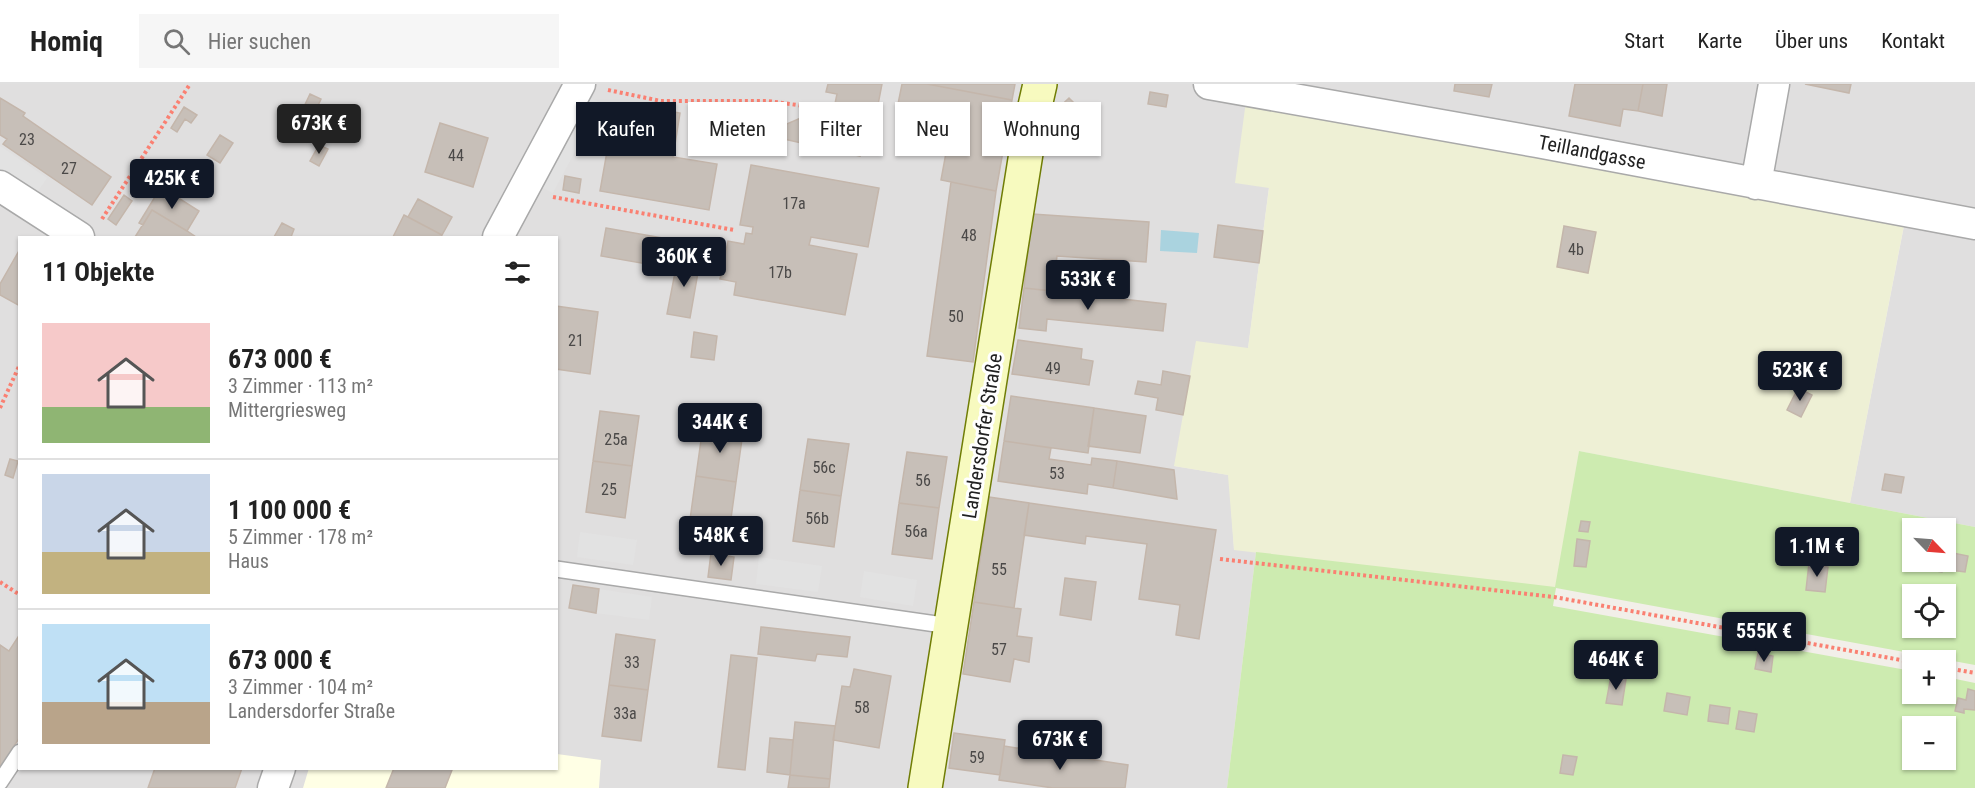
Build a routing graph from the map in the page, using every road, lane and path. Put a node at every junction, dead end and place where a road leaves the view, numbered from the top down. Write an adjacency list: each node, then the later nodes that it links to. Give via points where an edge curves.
1 (190, 84): 11 (path)
2 (1040, 84): 20 (main road, Landersdorfer Straße)
3 (1209, 84): 7 (street, Teillandgasse)
4 (1774, 84): 7 (street)
5 (590, 86): 6 (path, via 661,101 768,101); 9 (street)
6 (799, 105)
7 (1756, 184): 10 (street, Teillandgasse)
8 (0, 186): 11 (street)
9 (523, 191): 12 (path); 13 (street)
10 (1975, 224)
11 (90, 228)
12 (734, 230)
13 (499, 236)
14 (18, 368): 15 (path)
15 (0, 408)
16 (1220, 559): 21 (path, via 1554,597)
17 (558, 569): 20 (lane)
18 (0, 582): 19 (path)
19 (18, 594)
20 (951, 626): 28 (main road, Landersdorfer Straße)
21 (1902, 660)
22 (1956, 670): 23 (path)
23 (1975, 674)
24 (18, 755): 26 (lane)
25 (279, 770): 27 (street)
26 (0, 782)
27 (273, 788)
28 (925, 788)

